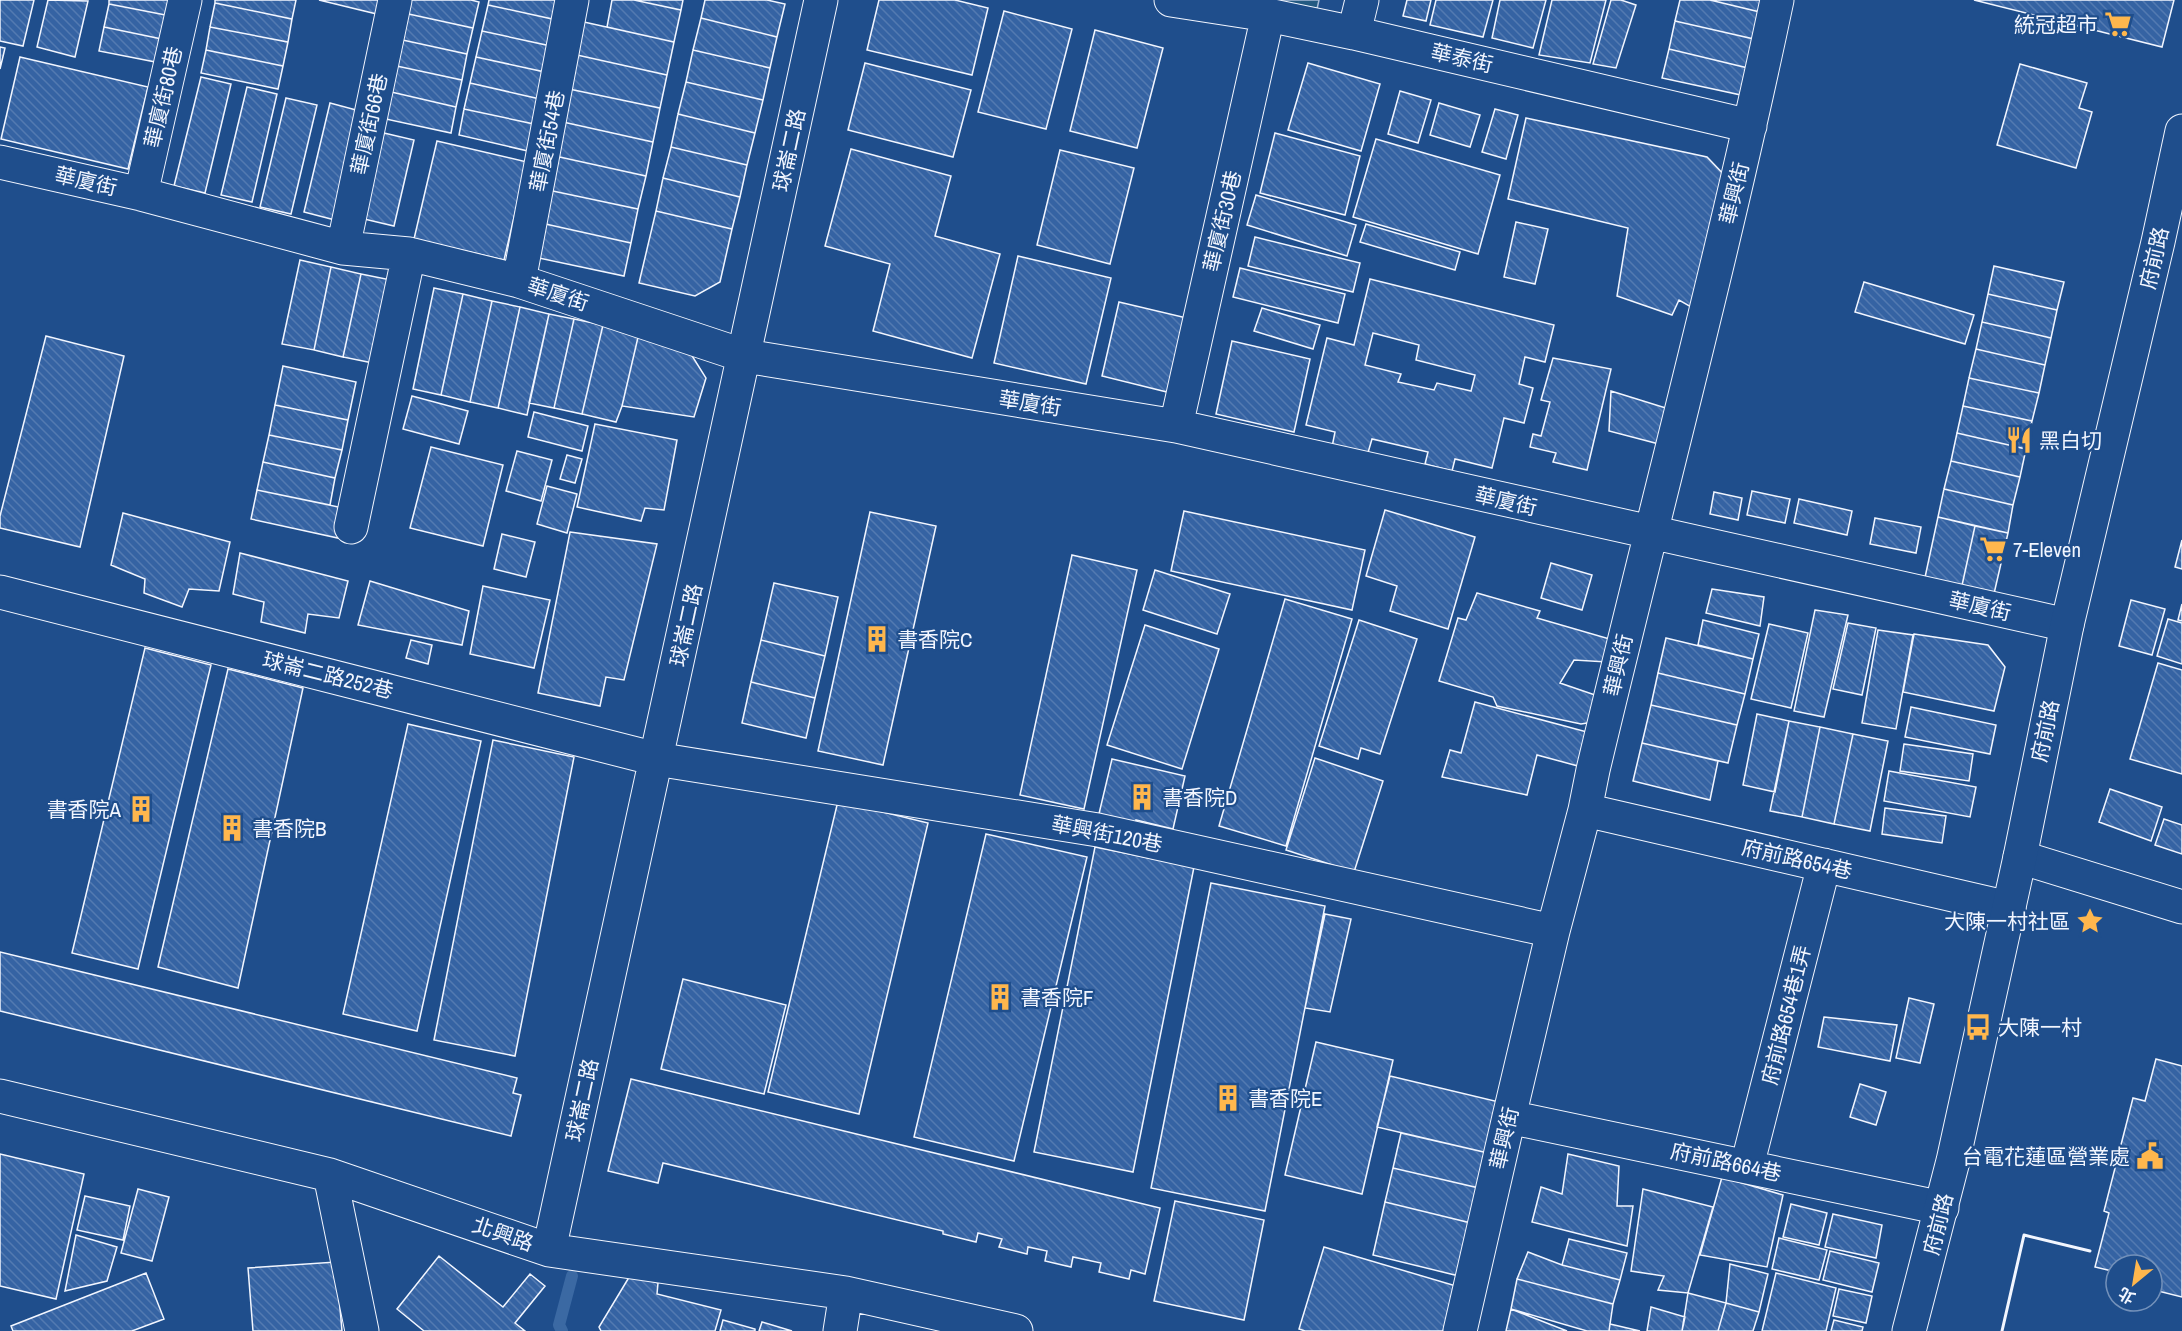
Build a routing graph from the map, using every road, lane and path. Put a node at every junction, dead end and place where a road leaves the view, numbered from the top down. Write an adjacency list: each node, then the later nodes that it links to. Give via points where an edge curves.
1 (185, 0): 13 (street, 華廈街80巷)
2 (395, 0): 14 (street, 華廈街66巷)
3 (572, 0): 16 (street, 華廈街54巷)
4 (821, 0): 17 (street, 球崙二路)
5 (1171, 0): 8 (street, 華泰街)
6 (1362, 0): 9 (street)
7 (1777, 0): 10 (street, 華興街)
8 (1268, 15): 9 (street, 華泰街); 18 (street, 華廈街30巷)
9 (1354, 33): 10 (street, 華泰街)
10 (1750, 126): 20 (street, 華興街)
11 (2182, 131): 22 (street, 府前路)
12 (0, 162): 13 (street, 華廈街)
13 (141, 194): 14 (street, 華廈街)
14 (343, 248): 15 (street, 華廈街)
15 (409, 254): 16 (street, 華廈街); 19 (street)
16 (519, 281): 17 (street, 華廈街)
17 (745, 356): 18 (street, 華廈街); 23 (street, 球崙二路)
18 (1176, 426): 20 (street, 華廈街)
19 (351, 527)
20 (1649, 533): 22 (street, 華廈街); 24 (street, 華興街)
21 (0, 592): 23 (street, 球崙二路252巷)
22 (2067, 626): 25 (street, 府前路)
23 (656, 759): 29 (street, 華興街120巷, via 1098,830); 35 (street, 球崙二路)
24 (1586, 810): 26 (street, 府前路654巷); 29 (street, 華興街)
25 (2020, 857): 27 (street); 28 (street, 府前路)
26 (1824, 865): 28 (street, 府前路654巷); 32 (street, 府前路654巷1弄)
27 (2182, 907)
28 (2009, 908): 34 (street, 府前路)
29 (1553, 931): 31 (street, 華興街)
30 (0, 1096): 33 (street, 北興路)
31 (1509, 1117): 32 (street, 府前路664巷); 40 (street, 華興街)
32 (1747, 1166): 34 (street, 府前路664巷)
33 (330, 1175): 35 (street, 北興路); 37 (street)
34 (1942, 1208): 41 (street, 府前路)
35 (549, 1250): 36 (street, 北興路)
36 (846, 1293): 38 (street); 39 (street, 北興路)
37 (362, 1331)
38 (840, 1331)
39 (1016, 1331)
40 (1460, 1331)
41 (1909, 1331)

